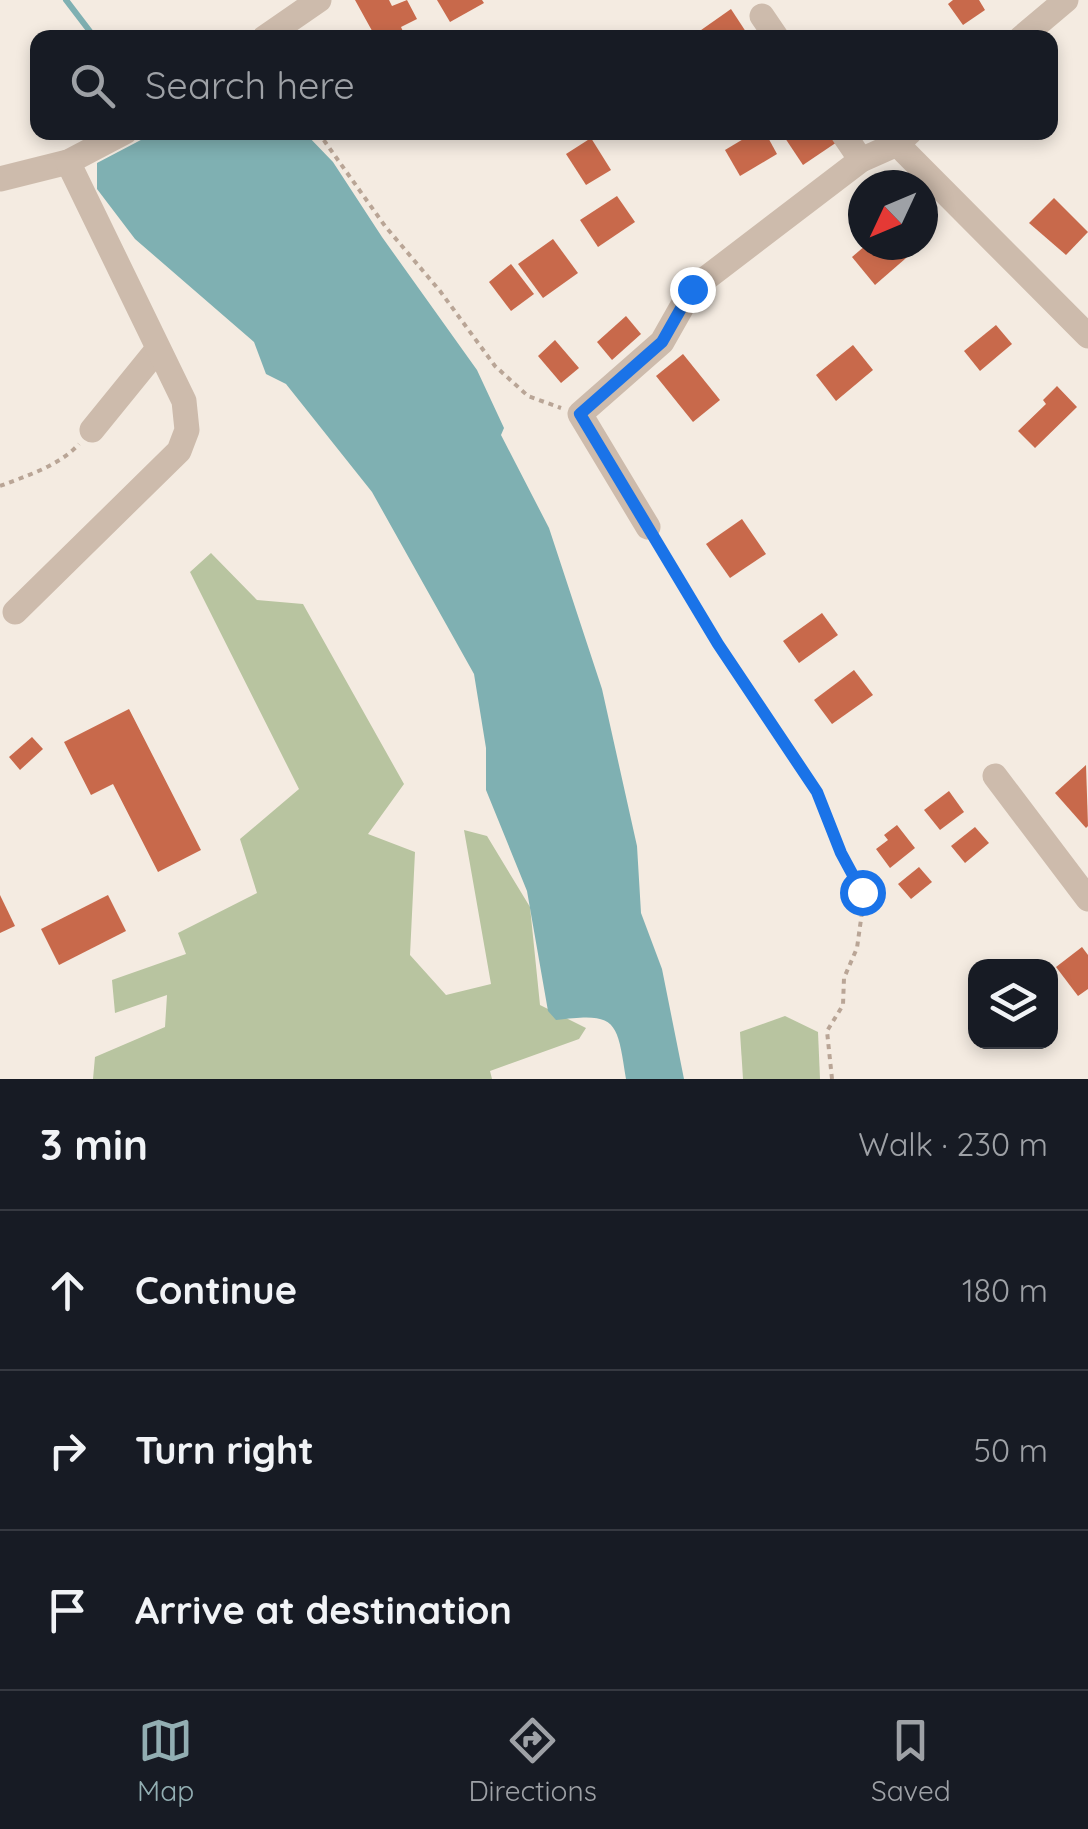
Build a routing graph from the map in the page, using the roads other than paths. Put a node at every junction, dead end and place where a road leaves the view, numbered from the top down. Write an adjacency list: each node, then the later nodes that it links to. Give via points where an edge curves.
1 (319, 0): 3 (street)
2 (1066, 0): 4 (street)
3 (276, 30)
4 (1030, 30)
5 (110, 140): 10 (street)
6 (847, 140): 9 (street)
7 (899, 140): 9 (street)
8 (905, 140): 12 (street)
9 (861, 160): 15 (street, via 692,289 662,342 580,414)
10 (68, 162): 11 (street); 13 (street)
11 (0, 178)
12 (1088, 336)
13 (157, 350): 14 (street); 16 (street, via 184,401 187,430 178,452)
14 (92, 430)
15 (648, 527)
16 (15, 612)
17 (996, 776): 18 (street)
18 (1088, 899)

